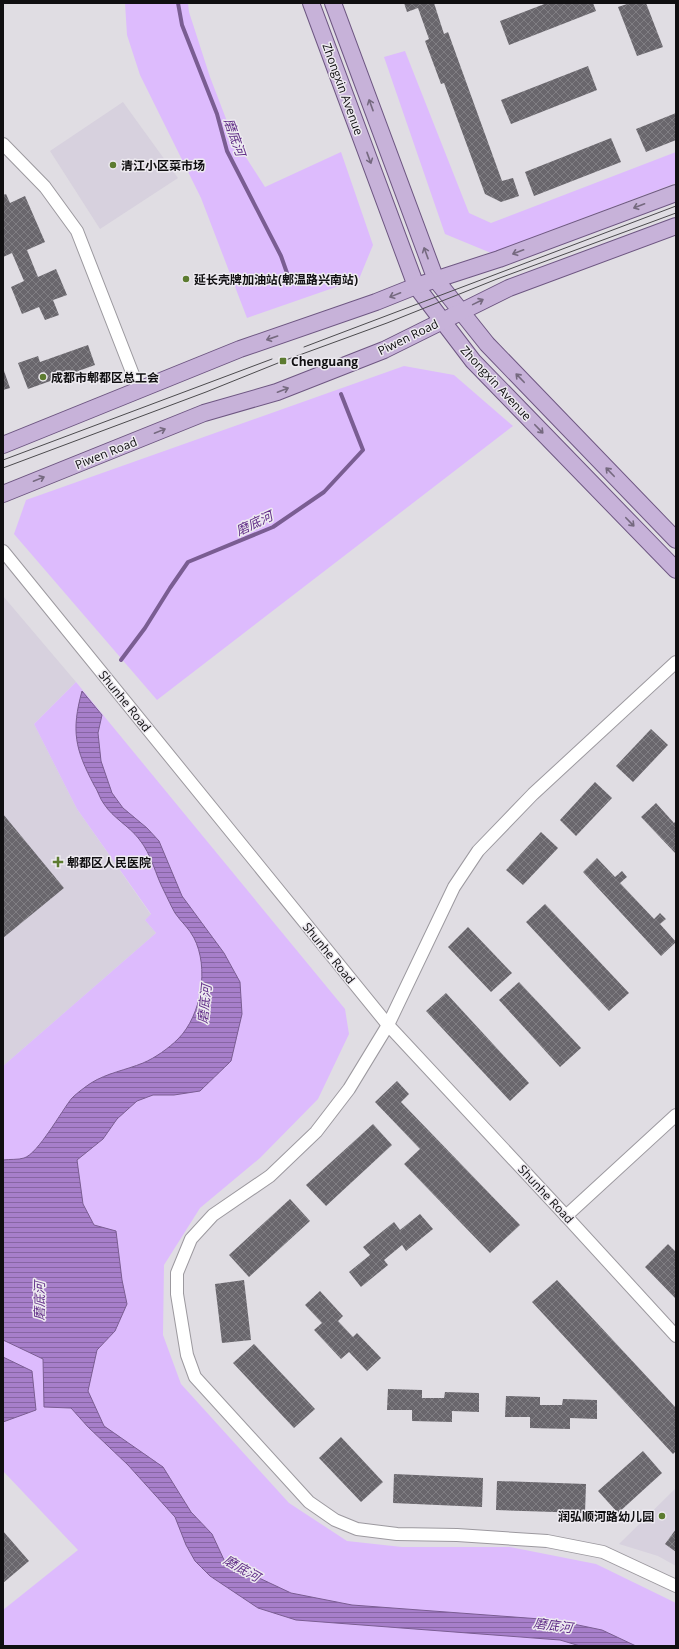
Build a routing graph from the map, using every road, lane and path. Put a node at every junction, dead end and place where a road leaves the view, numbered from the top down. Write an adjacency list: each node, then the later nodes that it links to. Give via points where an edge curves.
1 (311, 3): 7 (main road, Zhongxin Avenue, one-way to 7)
2 (333, 3): 6 (main road, Zhongxin Avenue, one-way to 2)
3 (3, 144): 10 (street, via 45,187 77,231)
4 (676, 193): 6 (main road, one-way to 6)
5 (676, 226): 8 (main road, Piwen Road, one-way to 5, via 509,288)
6 (436, 280): 7 (main road); 8 (main road, Zhongxin Avenue)
7 (416, 286): 9 (main road, Zhongxin Avenue); 10 (main road, one-way to 10, via 240,349)
8 (461, 311): 9 (main road, Piwen Road); 13 (main road, Zhongxin Avenue, one-way to 8, via 487,344)
9 (442, 320): 12 (main road, Piwen Road, one-way to 9, via 204,413 277,392 384,350); 15 (main road, Zhongxin Avenue, one-way to 15, via 473,361)
10 (139, 390): 11 (main road)
11 (3, 445)
12 (3, 494)
13 (676, 540)
14 (3, 551): 17 (street, Shunhe Road)
15 (676, 570)
16 (676, 662): 17 (street, via 533,794 478,851 454,887)
17 (388, 1025): 19 (street, Shunhe Road); 21 (street, via 349,1089 316,1132 270,1176 213,1215 190,1239 178,1273 177,1294 187,1355 195,1377 309,1502 335,1520 357,1529 397,1534 547,1541 603,1552)
18 (676, 1115): 19 (street)
19 (566, 1216): 20 (street, Shunhe Road)
20 (676, 1336)
21 (676, 1586)

